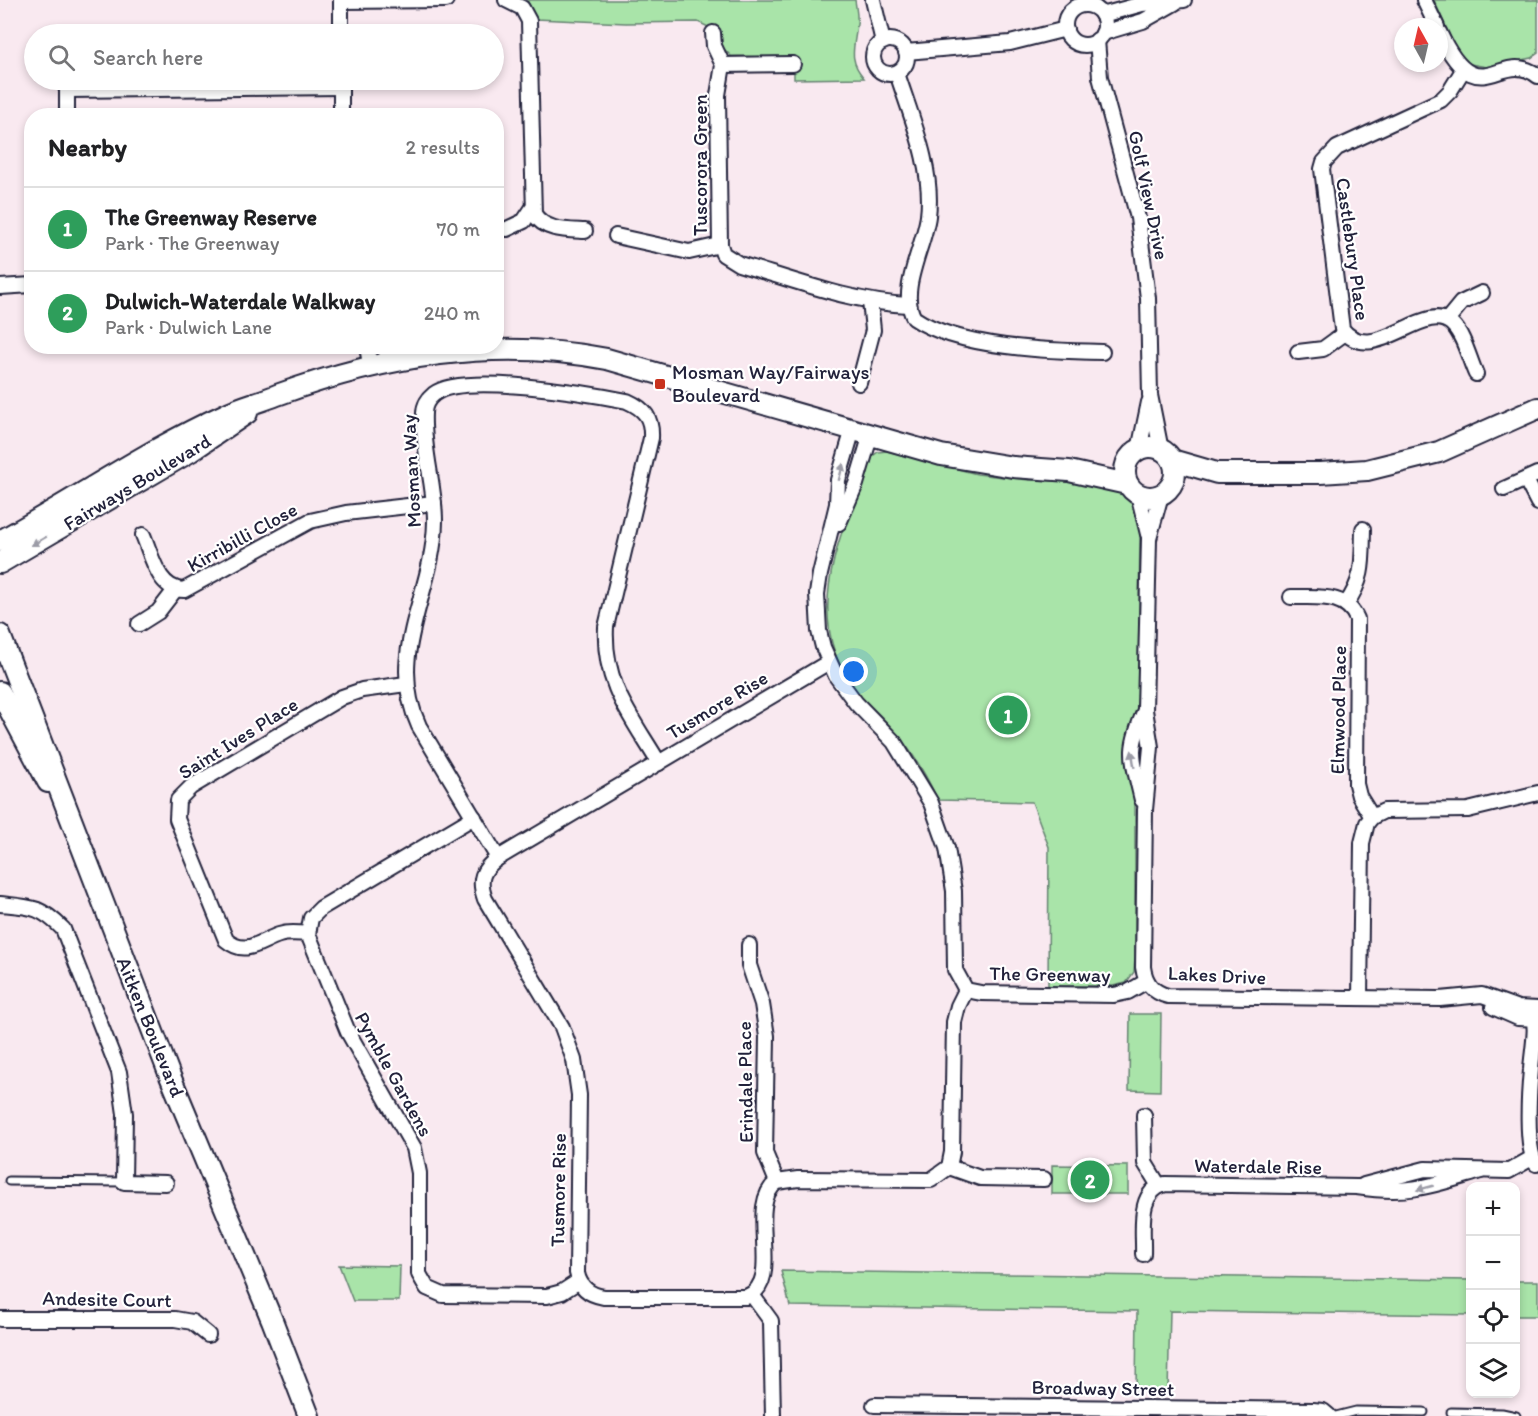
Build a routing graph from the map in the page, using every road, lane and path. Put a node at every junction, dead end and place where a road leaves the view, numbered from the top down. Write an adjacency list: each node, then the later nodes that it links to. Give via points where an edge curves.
1 (446, 0): 4 (street)
2 (873, 0): 15 (street)
3 (1424, 0): 10 (street)
4 (340, 1): 11 (street)
5 (512, 1): 29 (street, via 526,13 530,28)
6 (1181, 1): 9 (street, via 1143,4); 14 (street)
7 (1088, 3): 8 (street); 9 (street)
8 (1072, 5): 12 (street)
9 (1102, 15): 14 (street)
10 (1433, 18)
11 (341, 24)
12 (1066, 29): 16 (street, via 1072,39); 17 (street, via 1010,43)
13 (713, 33): 20 (street, Tuscorora Green)
14 (1100, 37): 16 (street); 24 (street, Golf View Drive)
15 (883, 42): 17 (street, via 899,43); 22 (street, via 875,50 874,61 880,71)
16 (1083, 44): 24 (street, Golf View Drive)
17 (906, 52): 22 (street, via 906,62)
18 (1448, 52): 21 (street)
19 (793, 64): 20 (street)
20 (723, 65): 33 (street, Tuscorora Green, via 718,95)
21 (1463, 70): 23 (street, via 1482,76 1515,69); 40 (street, Castlebury Place, via 1441,100 1337,148 1324,162 1322,176 1333,244 1338,314)
22 (897, 73): 38 (street, via 924,163 929,198)
23 (1537, 73)
24 (1100, 77): 48 (street, Golf View Drive, via 1138,218 1148,298)
25 (65, 90): 27 (street)
26 (341, 90): 28 (street)
27 (67, 108)
28 (341, 108)
29 (532, 209): 30 (street, via 524,221); 31 (street, via 547,226)
30 (507, 229)
31 (585, 231)
32 (616, 236): 33 (street, via 689,252)
33 (720, 245): 37 (street, Tuscorora Green, via 723,254 739,264)
34 (24, 286): 35 (street)
35 (0, 288)
36 (1482, 293): 39 (street, via 1461,303)
37 (870, 302): 38 (street, Tuscorora Green); 47 (street, via 873,330)
38 (908, 305): 42 (street, via 914,318 923,324 981,341 1029,350)
39 (1447, 320): 40 (street, Castlebury Place, via 1431,319 1371,341 1353,339); 46 (street, via 1456,329)
40 (1345, 333): 43 (street, Castlebury Place, via 1323,349)
41 (504, 350): 50 (street, Fairways Boulevard, via 576,353 648,369)
42 (1102, 352)
43 (1298, 352)
44 (396, 354): 45 (street, Fairways Boulevard)
45 (377, 355): 53 (street, Fairways Boulevard, via 228,413)
46 (1476, 374)
47 (859, 383)
48 (1150, 394): 51 (street, Golf View Drive); 52 (street, Golf View Drive)
49 (1538, 408): 55 (street, via 1439,452 1388,467 1320,473)
50 (862, 432): 54 (street, Fairways Boulevard, via 984,464); 72 (street, The Greenway, via 856,484 820,574 819,631)
51 (1133, 455): 52 (street, via 1146,447); 54 (street, Fairways Boulevard); 57 (street, via 1125,468)
52 (1166, 455): 55 (street); 58 (street, via 1174,476)
53 (154, 463): 65 (street, Fairways Boulevard); 66 (street, Fairways Boulevard, one-way to 66)
54 (1069, 471): 57 (street, Fairways Boulevard)
55 (1216, 472): 58 (street)
56 (1531, 477): 59 (street); 61 (street)
57 (1132, 489): 58 (street, via 1145,497); 64 (street, Lakes Drive)
58 (1166, 489): 64 (street, Lakes Drive)
59 (1504, 489)
60 (434, 503): 67 (street, Kirribilli Close, via 310,521 194,586); 73 (street, Mosman Way, via 434,536 408,645); 76 (street, Mosman Way, via 424,413 429,398 444,388 556,389 627,401 645,412 650,418 651,438 605,643 610,679)
61 (1538, 503)
62 (1363, 529): 69 (street, via 1361,576 1358,588)
63 (143, 536): 67 (street, Kirribilli Close, via 162,580)
64 (1149, 539): 75 (street, Lakes Drive)
65 (0, 542)
66 (0, 563)
67 (175, 590): 70 (street, Kirribilli Close, via 158,612)
68 (1291, 597): 69 (street, via 1333,598)
69 (1346, 603): 80 (street, Elmwood Place, via 1354,612 1358,627 1356,784)
70 (139, 624)
71 (0, 635): 81 (street, Aitken Boulevard)
72 (829, 662): 76 (street, Tusmore Rise); 87 (street, The Greenway, via 856,703 909,762 931,802 946,848 954,891 955,970)
73 (406, 684): 79 (street, Mosman Way, via 419,726); 84 (street, Saint Ives Place, via 342,697 191,787 178,800 177,819 226,940 244,948 258,946 280,934)
74 (0, 692): 81 (street, via 37,765)
75 (1145, 710): 78 (street, Lakes Drive, via 1151,747); 78 (street, Lakes Drive, one-way to 75, via 1131,750)
76 (659, 763): 82 (street, Tusmore Rise)
77 (1538, 793): 80 (street, via 1468,810 1390,810)
78 (1145, 810): 86 (street, Lakes Drive)
79 (474, 817): 82 (street, Mosman Way); 84 (street, via 321,908 311,918)
80 (1372, 817): 88 (street, via 1364,828 1362,843)
81 (73, 820): 104 (street, Aitken Boulevard, via 170,1076)
82 (498, 858): 100 (street, Tusmore Rise, via 482,875 485,899 562,1027 578,1077)
83 (0, 904): 95 (street, via 41,911 63,929 119,1072 125,1114)
84 (308, 934): 100 (street, Pymble Gardens, via 348,1032 414,1148 419,1173 418,1265 427,1288 443,1295 547,1296)
85 (749, 945): 96 (street, Erindale Place, via 749,965 766,1028 765,1156)
86 (1146, 981): 87 (street, The Greenway, via 1114,995); 88 (street, Lakes Drive, via 1156,992 1168,996)
87 (966, 990): 92 (street, via 955,1014)
88 (1360, 998): 89 (street, Lakes Drive, via 1482,995)
89 (1534, 1015): 91 (street, via 1531,1069)
90 (1144, 1115): 98 (street, via 1145,1163)
91 (1535, 1162): 98 (street, Waterdale Rise, via 1515,1169 1481,1172 1425,1168 1357,1187)
92 (949, 1167): 93 (street, via 980,1178); 96 (street, via 938,1177 923,1181)
93 (1044, 1179)
94 (9, 1181): 95 (lane)
95 (124, 1182): 97 (street)
96 (777, 1182): 101 (street, via 766,1196 763,1276)
97 (166, 1183)
98 (1159, 1186): 99 (street, via 1145,1203)
99 (1143, 1254)
100 (579, 1281): 101 (street, via 588,1292 604,1297)
101 (752, 1295): 112 (street, via 771,1321)
102 (0, 1319): 103 (street, Andesite Court, via 175,1319 192,1322)
103 (208, 1335)
104 (296, 1380): 110 (street, Aitken Boulevard); 111 (street)
105 (874, 1405): 106 (street, Broadway Street)
106 (971, 1411): 107 (street, Broadway Street)
107 (1152, 1412): 113 (street, Broadway Street, via 1313,1410)
108 (1424, 1412): 114 (lane, via 1356,1410)
109 (1451, 1412): 115 (lane)
110 (309, 1416)
111 (319, 1416)
112 (773, 1416)
113 (1329, 1416)
114 (1336, 1416)
115 (1516, 1416)

